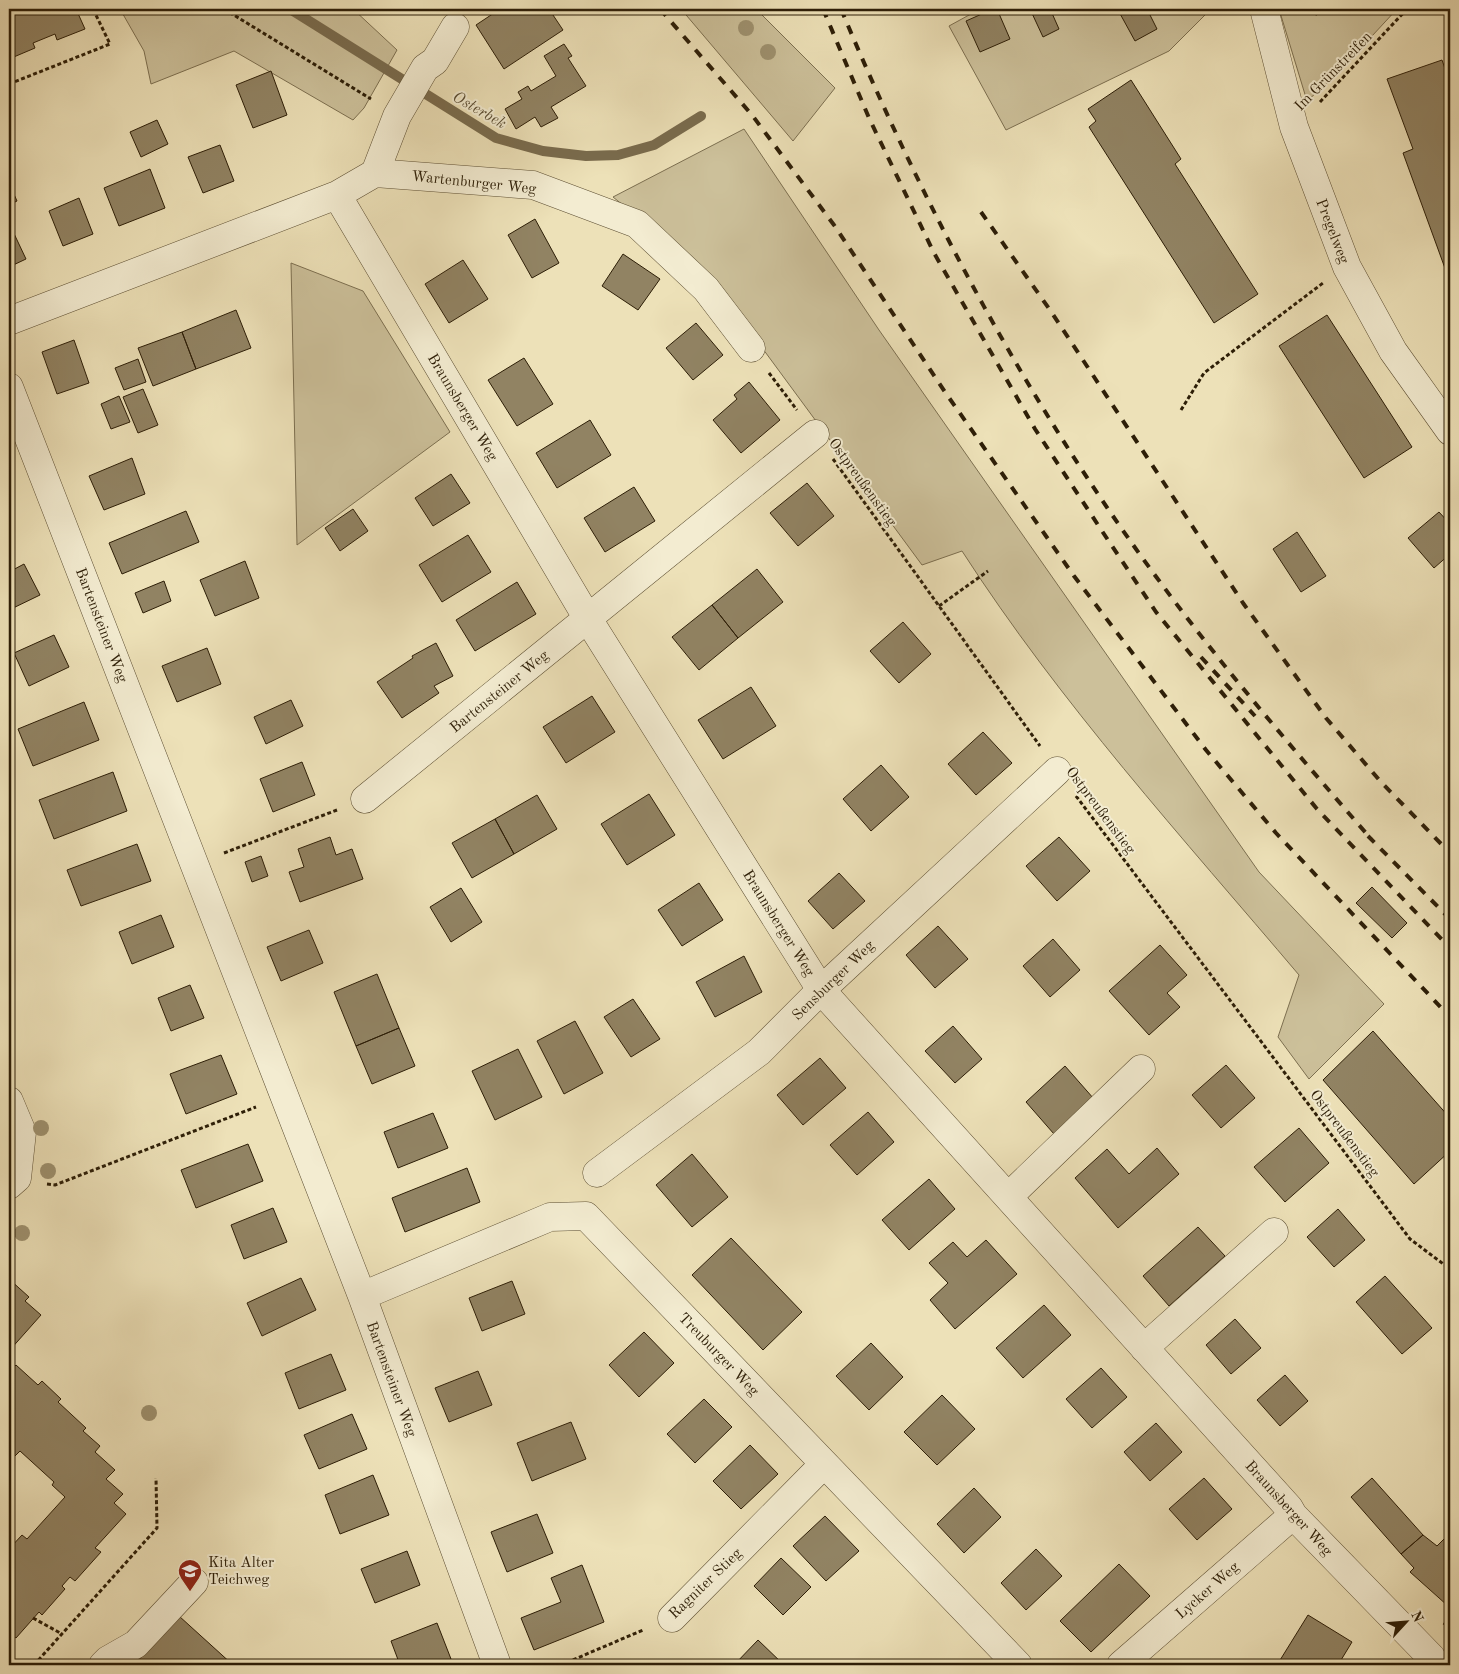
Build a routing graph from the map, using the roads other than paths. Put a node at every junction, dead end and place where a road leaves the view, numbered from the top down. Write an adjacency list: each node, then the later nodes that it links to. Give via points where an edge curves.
1 (1264, 9): 8 (street, Pregelweg, via 1294,127 1347,267 1393,351)
2 (455, 27): 3 (street, via 403,105)
3 (375, 173): 4 (street); 6 (street, Wartenburger Weg, via 533,186 637,224 706,289)
4 (337, 195): 5 (street); 10 (street, Braunsberger Weg)
5 (9, 321)
6 (751, 348)
7 (9, 387): 20 (street, Bartensteiner Weg)
8 (1449, 427)
9 (815, 434): 10 (street)
10 (588, 619): 12 (street, Bartensteiner Weg); 13 (street, Braunsberger Weg)
11 (1057, 771): 13 (street, Sensburger Weg)
12 (365, 799)
13 (821, 990): 16 (street, Sensburger Weg, via 759,1052); 18 (street, Braunsberger Weg)
14 (1141, 1069): 18 (street)
15 (9, 1101): 17 (street, via 22,1132)
16 (597, 1173)
17 (13, 1182)
18 (1008, 1197): 21 (street, Braunsberger Weg)
19 (1274, 1232): 21 (street)
20 (362, 1296): 22 (street, Treuburger Weg, via 550,1217 586,1216); 27 (street, Bartensteiner Weg)
21 (1144, 1348): 23 (street, Braunsberger Weg)
22 (824, 1464): 25 (street, Ragniter Stieg); 28 (street, Treuburger Weg)
23 (1293, 1515): 29 (street, Lycker Weg); 30 (street, Braunsberger Weg)
24 (194, 1582): 26 (street, via 136,1644)
25 (672, 1618)
26 (103, 1665)
27 (497, 1665)
28 (1018, 1665)
29 (1121, 1665)
30 (1436, 1665)

